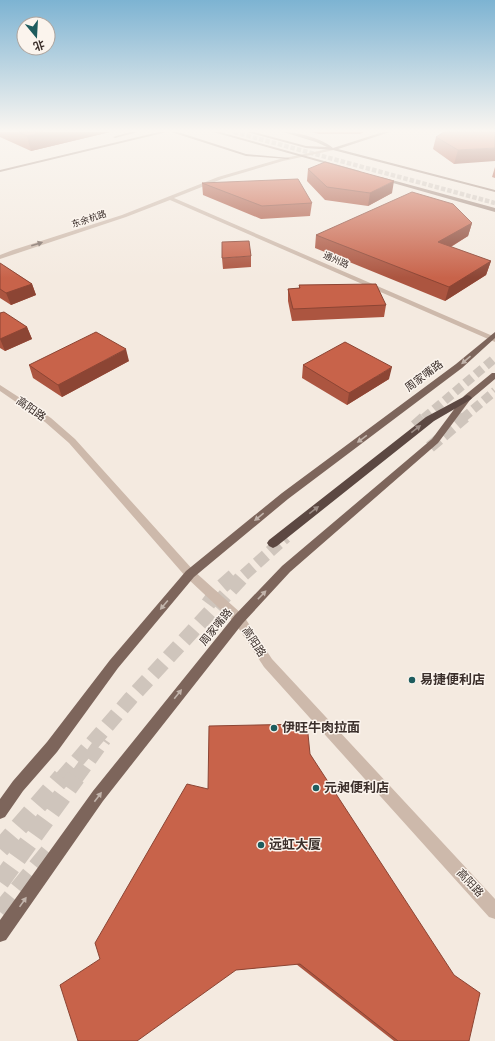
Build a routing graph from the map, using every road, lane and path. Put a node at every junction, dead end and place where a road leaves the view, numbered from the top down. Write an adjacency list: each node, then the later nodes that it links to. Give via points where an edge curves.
1 (214, 181): 5 (street, 东余杭路)
2 (390, 181): 6 (main road)
3 (455, 181): 4 (main road)
4 (495, 191)
5 (170, 198): 7 (street, 东余杭路, one-way to 5); 8 (street, 通州路)
6 (495, 210)
7 (0, 257)
8 (493, 338): 13 (main road, 周家嘴路, one-way to 13, via 285,496)
9 (495, 375): 11 (main road, 周家嘴路)
10 (0, 387): 13 (street, 高阳路, via 48,420 72,441)
11 (467, 398): 12 (highway, one-way to 11, via 430,419); 14 (main road, 周家嘴路, one-way to 11, via 286,569 435,441)
12 (273, 543)
13 (190, 574): 14 (street, 高阳路); 15 (main road, 周家嘴路, one-way to 15, via 114,664)
14 (239, 619): 16 (street, 高阳路, via 268,663); 17 (main road, 周家嘴路, one-way to 14, via 98,796)
15 (0, 812)
16 (495, 911)
17 (0, 934)

